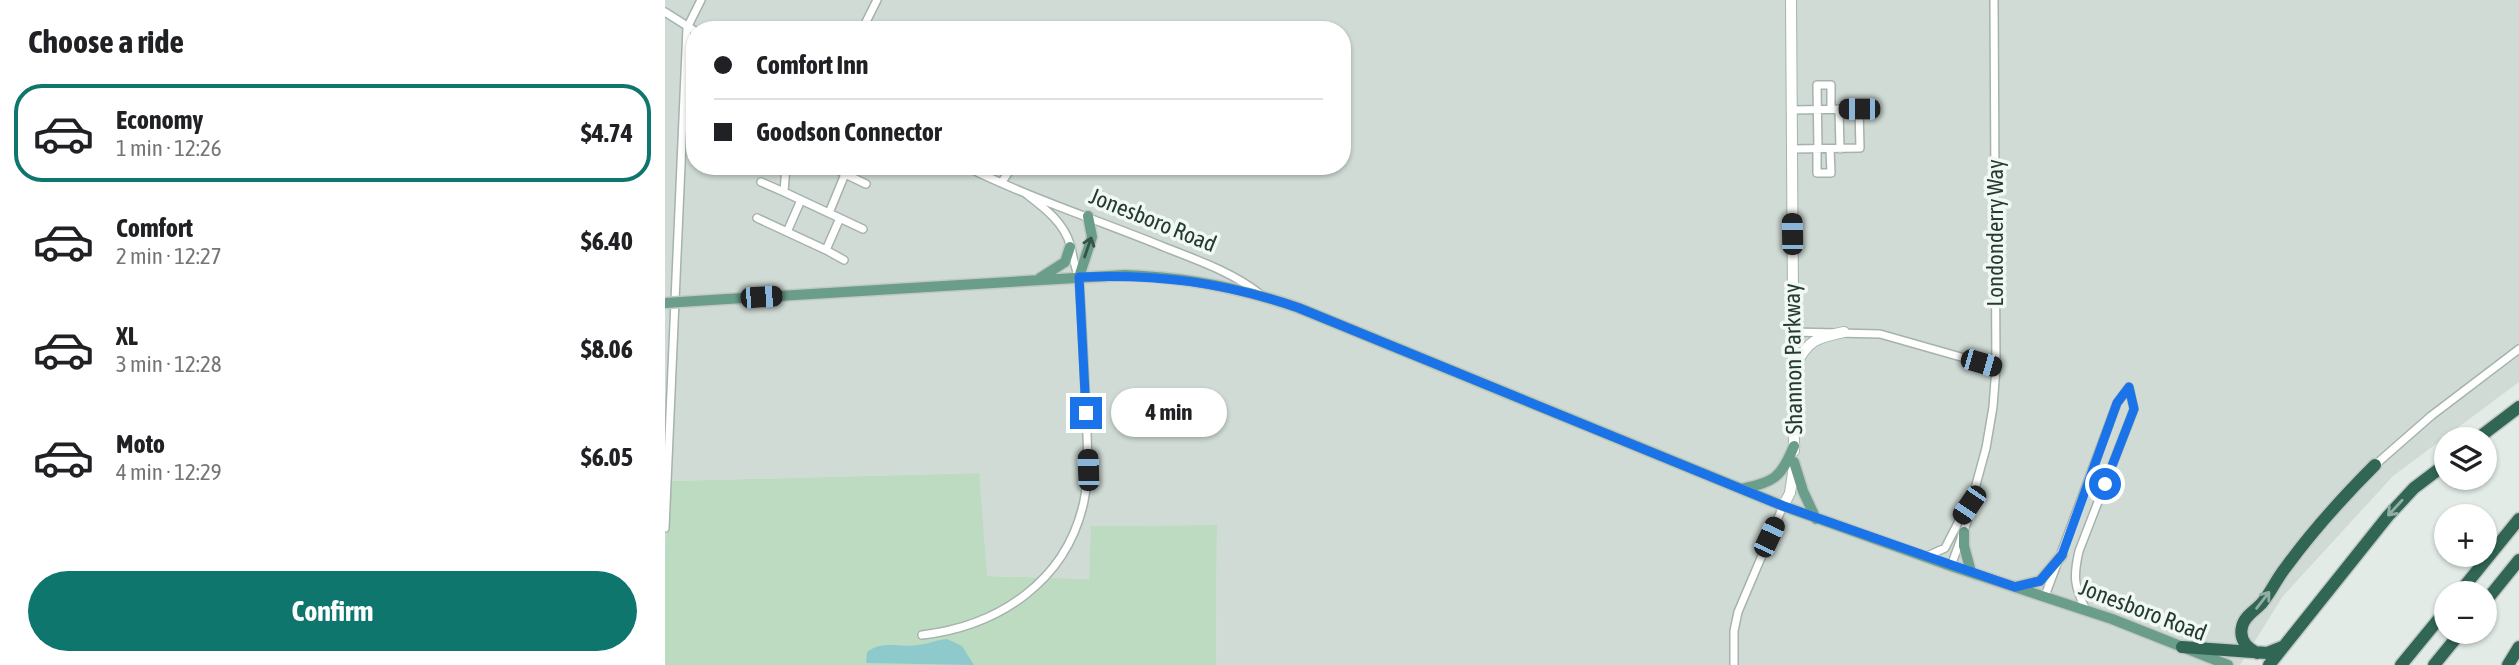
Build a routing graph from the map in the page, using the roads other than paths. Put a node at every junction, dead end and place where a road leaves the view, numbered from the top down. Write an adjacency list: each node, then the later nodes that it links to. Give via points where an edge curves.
1 (701, 0): 6 (street)
2 (877, 0): 7 (street)
3 (1791, 0): 10 (street, Shannon Parkway)
4 (1994, 0): 44 (street, Londonderry Way)
5 (665, 12): 8 (street)
6 (694, 21)
7 (866, 21)
8 (686, 26)
9 (1835, 109): 11 (street); 11 (street, via 1831,85 1817,85); 16 (street); 16 (street, via 1859,109 1860,148)
10 (1792, 110): 11 (street); 13 (street, Shannon Parkway)
11 (1818, 110): 14 (street)
12 (686, 125): 57 (street)
13 (1792, 149): 14 (street); 41 (street, Shannon Parkway)
14 (1817, 149): 15 (street); 15 (street, via 1817,173 1831,173)
15 (1831, 149): 16 (street)
16 (1840, 149)
17 (785, 175): 25 (street)
18 (845, 175): 28 (street)
19 (847, 175): 24 (street)
20 (984, 175): 23 (street, Jonesboro Road)
21 (1007, 175): 23 (street)
22 (761, 182): 25 (street)
23 (1001, 183): 26 (street, Jonesboro Road)
24 (866, 184)
25 (784, 192): 27 (street)
26 (1025, 193): 29 (street, Jonesboro Road); 34 (street, Jonesboro Road, via 1062,227)
27 (801, 200): 28 (street); 33 (street)
28 (829, 213): 31 (street)
29 (1088, 216): 37 (main road, one-way to 29, via 1092,237); 39 (street, Jonesboro Road, via 1205,264)
30 (757, 218): 33 (street)
31 (841, 218): 32 (street); 35 (street)
32 (863, 229)
33 (787, 232): 35 (street)
34 (1070, 247): 37 (street, Jonesboro Road); 38 (main road, via 1065,262)
35 (826, 250): 36 (street)
36 (844, 260)
37 (1079, 277): 38 (main road); 39 (main road, Jonesboro Road, via 1165,277); 70 (street, via 1088,470 1072,534 1048,572 1012,604 969,626)
38 (1038, 279): 40 (main road, bridge)
39 (1261, 295): 52 (main road, Jonesboro Road)
40 (665, 303)
41 (1793, 332): 42 (street); 45 (street, Shannon Parkway)
42 (1844, 332): 44 (street, via 1880,334); 45 (street, via 1809,343)
43 (2519, 349): 50 (street)
44 (1996, 367): 53 (street, Londonderry Way, via 1986,448)
45 (1793, 370): 48 (street, Shannon Parkway)
46 (2519, 407): 47 (highway)
47 (2493, 427)
48 (1794, 446): 49 (street, Shannon Parkway); 52 (main road, via 1779,475)
49 (1794, 461): 54 (street, Shannon Parkway, via 1792,485); 55 (main road)
50 (2375, 466): 74 (highway, one-way to 50, via 2243,640 2245,619 2337,503)
51 (2434, 473): 73 (highway, one-way to 73, via 2388,516)
52 (1741, 489): 54 (main road, Jonesboro Road)
53 (1969, 505): 58 (street, Londonderry Way); 60 (street, Londonderry Way, via 1945,548)
54 (1783, 506): 55 (main road, Jonesboro Road); 75 (street, via 1738,612)
55 (1816, 519): 60 (main road, Jonesboro Road)
56 (2519, 519): 64 (highway)
57 (665, 528)
58 (1964, 532): 62 (street, Londonderry Way); 63 (main road)
59 (2062, 555): 65 (main road, via 2040,581); 67 (street); 68 (street, via 2117,403 2129,387 2134,409 2074,572 2075,589)
60 (1925, 557): 62 (main road, Jonesboro Road)
61 (2519, 559): 66 (highway)
62 (1951, 566): 63 (main road, Jonesboro Road)
63 (1971, 572): 65 (main road, Jonesboro Road)
64 (2469, 581)
65 (2015, 587): 67 (main road, Jonesboro Road)
66 (2497, 587)
67 (2045, 596): 68 (main road, Jonesboro Road)
68 (2087, 611): 72 (main road, Jonesboro Road)
69 (2434, 625): 78 (highway)
70 (922, 635)
71 (2451, 644): 79 (highway)
72 (2182, 647): 74 (highway); 76 (main road, Jonesboro Road)
73 (2283, 647): 74 (highway); 77 (highway)
74 (2257, 653)
75 (1734, 665)
76 (2228, 665)
77 (2269, 665)
78 (2401, 665)
79 (2434, 665)

